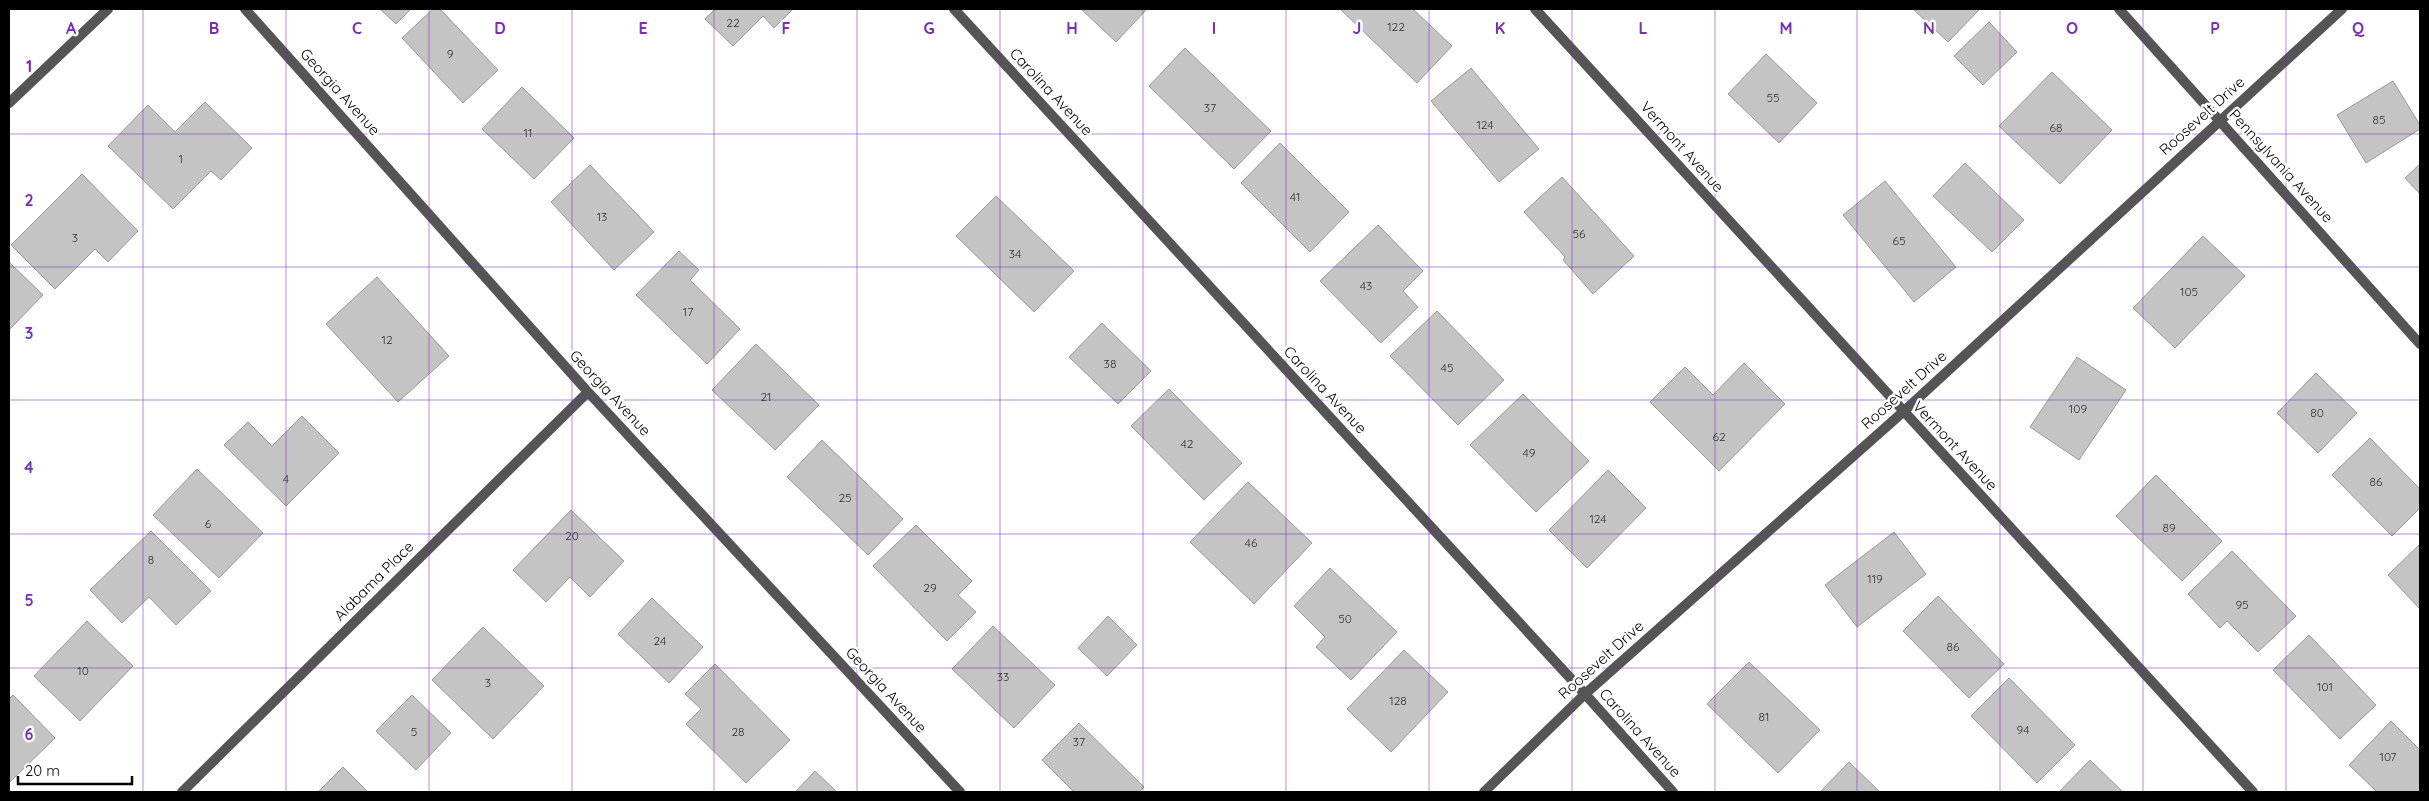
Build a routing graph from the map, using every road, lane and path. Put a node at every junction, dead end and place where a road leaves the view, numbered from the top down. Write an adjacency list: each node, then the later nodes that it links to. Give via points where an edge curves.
1 (108, 9): 7 (street)
2 (245, 9): 10 (street, Georgia Avenue)
3 (954, 9): 12 (street, Carolina Avenue)
4 (1535, 9): 11 (street, Vermont Avenue)
5 (2119, 9): 8 (street, Pennsylvania Avenue)
6 (2342, 9): 8 (street, Roosevelt Drive)
7 (9, 103)
8 (2220, 119): 9 (street, Pennsylvania Avenue); 11 (street, Roosevelt Drive)
9 (2420, 344)
10 (588, 392): 13 (street, Alabama Place); 14 (street, Georgia Avenue)
11 (1903, 412): 12 (street, Roosevelt Drive); 17 (street, Vermont Avenue)
12 (1585, 694): 15 (street, Roosevelt Drive); 16 (street, Carolina Avenue)
13 (182, 792)
14 (960, 792)
15 (1484, 792)
16 (1673, 792)
17 (2253, 792)

